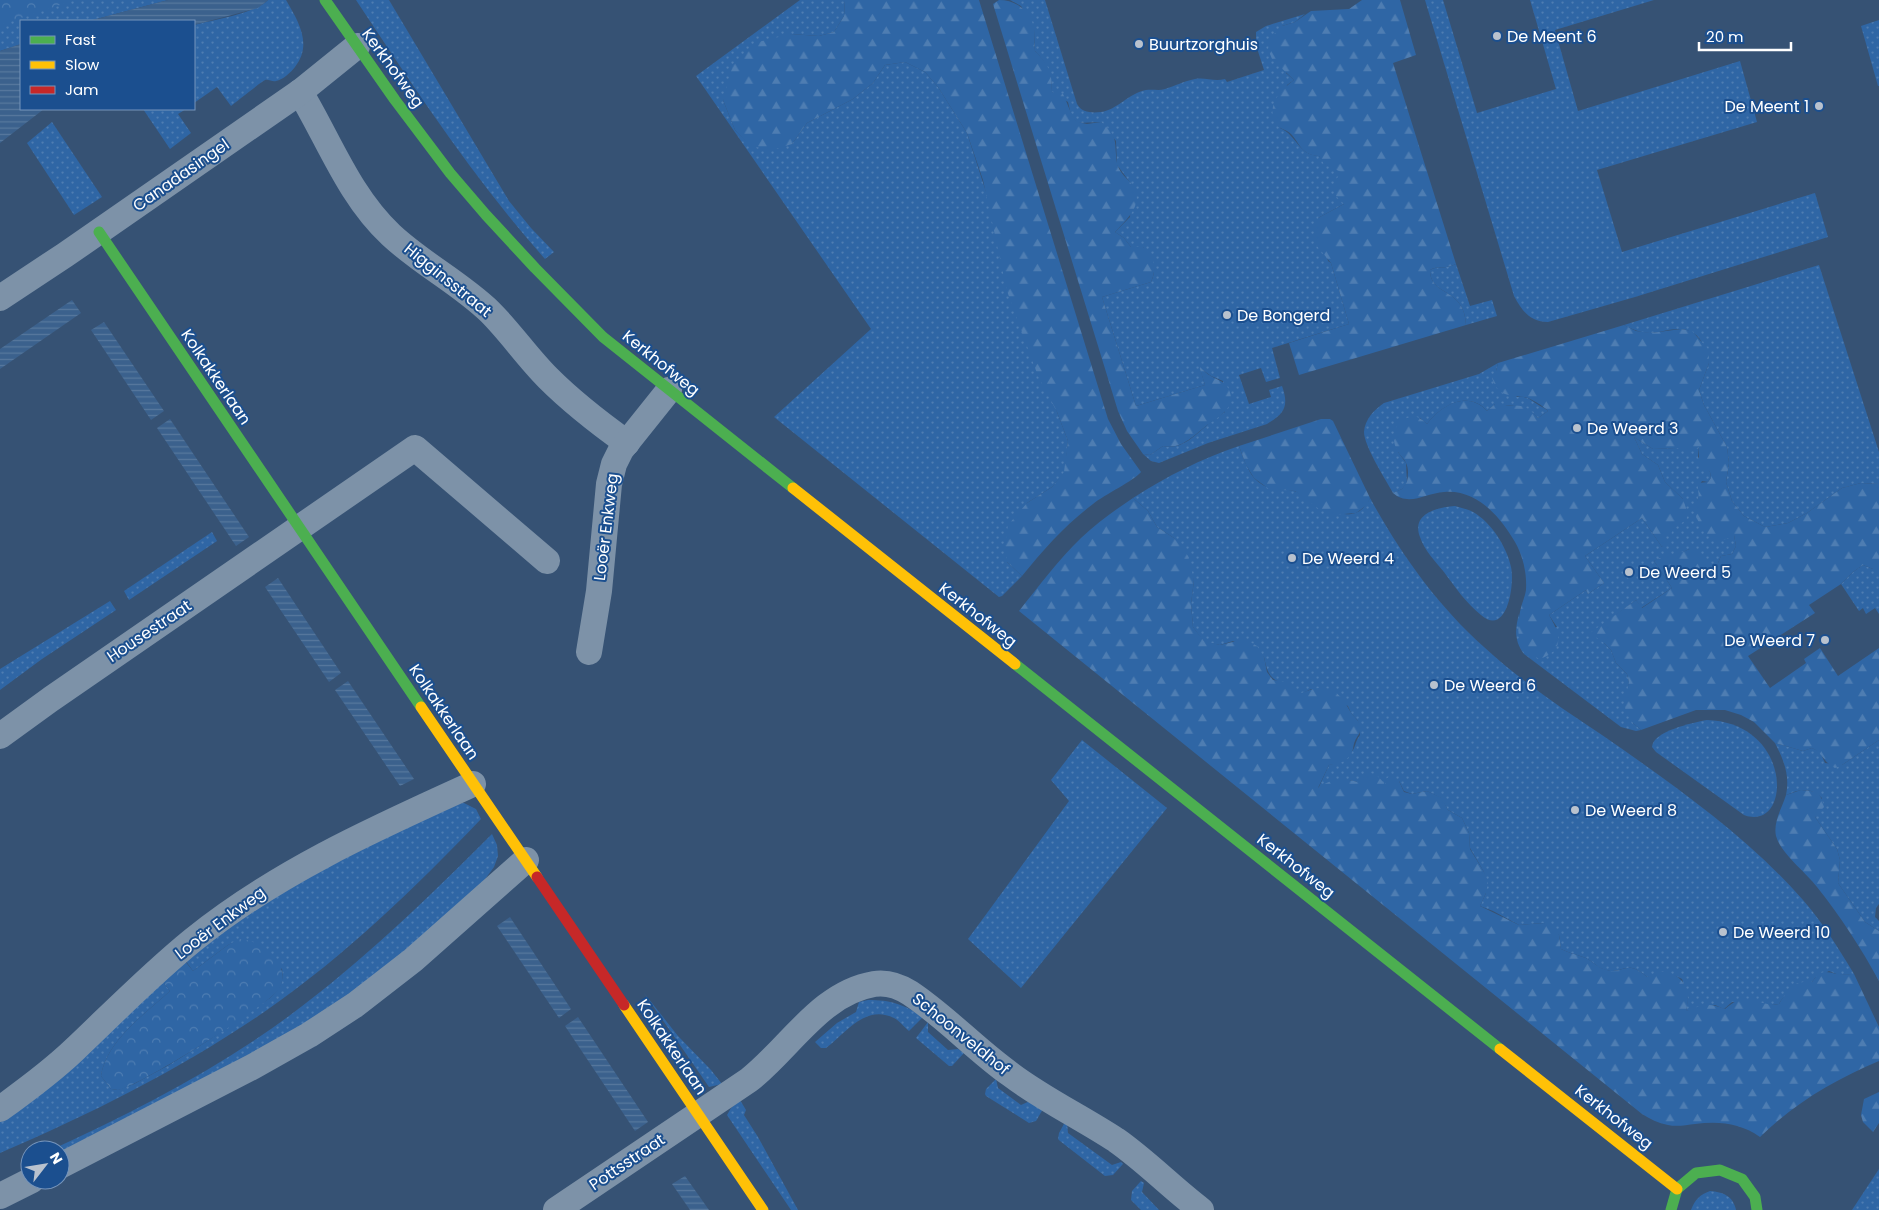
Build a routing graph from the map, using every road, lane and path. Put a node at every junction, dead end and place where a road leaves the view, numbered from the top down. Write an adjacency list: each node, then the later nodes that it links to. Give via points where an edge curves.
1 (325, 0): 2 (street, Kerkhofweg)
2 (358, 46): 3 (street, Canadasingel); 6 (street, Kerkhofweg, via 428,144 515,249 604,337)
3 (300, 92): 4 (street, Canadasingel); 7 (street, Higginsstraat, via 352,186 379,222 414,253 473,296 548,378)
4 (98, 232): 5 (street, Canadasingel); 8 (street, Kolkakkerlaan)
5 (0, 298)
6 (669, 390): 7 (street, Looër Enkweg); 19 (street, Kerkhofweg)
7 (627, 443): 10 (street, Looër Enkweg, via 614,464 609,484 599,591)
8 (299, 528): 9 (street, Housestraat, via 415,448); 11 (street, Housestraat); 12 (street, Kolkakkerlaan)
9 (547, 560)
10 (589, 652)
11 (0, 736)
12 (473, 784): 13 (street, Kolkakkerlaan); 14 (street, Looër Enkweg, via 336,849 252,896 193,940 72,1052)
13 (526, 860): 15 (street, Kolkakkerlaan); 16 (street, via 413,960 355,1005 254,1066)
14 (0, 1109)
15 (698, 1114): 18 (street, Schoonveldhof, via 755,1075 824,1009 851,991 886,984 909,993 933,1010 1010,1075 1118,1142); 21 (street, Pottsstraat); 22 (street, Kolkakkerlaan)
16 (70, 1161)
17 (20, 1185): 20 (street)
18 (1174, 1189): 23 (street, Schoonveldhof); 24 (street, Schoonveldhof)
19 (1678, 1189): 25 (street); 26 (street, via 1696,1173 1720,1170 1742,1179 1755,1197)
20 (1, 1192)
21 (556, 1210)
22 (763, 1210)
23 (1192, 1210)
24 (1201, 1210)
25 (1671, 1210)
26 (1757, 1210)

